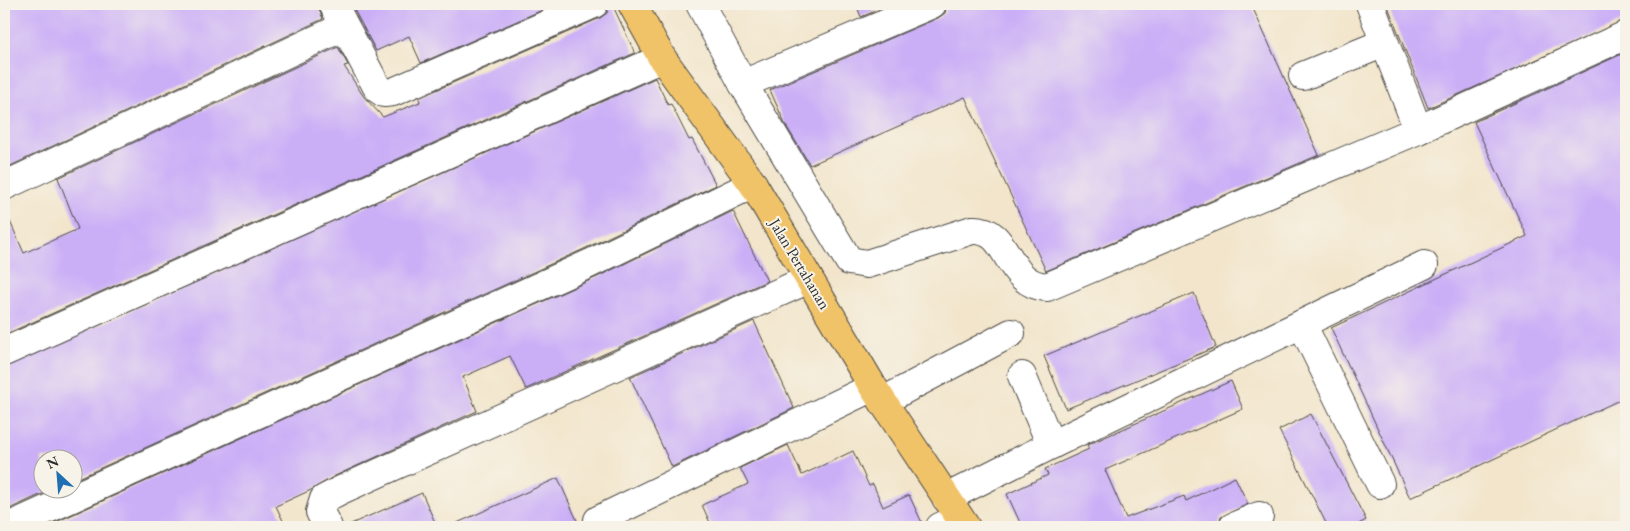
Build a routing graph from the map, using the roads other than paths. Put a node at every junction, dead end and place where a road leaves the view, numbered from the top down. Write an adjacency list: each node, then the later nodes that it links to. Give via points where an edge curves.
1 (594, 4): 6 (street, via 393,92 384,93 378,89)
2 (632, 4): 9 (main road, Jalan Pertahanan)
3 (700, 4): 11 (street)
4 (932, 4): 11 (street)
5 (1370, 4): 8 (street)
6 (338, 15): 14 (street)
7 (1626, 35): 12 (street)
8 (1384, 43): 10 (street); 12 (street)
9 (662, 58): 13 (main road, Jalan Pertahanan); 19 (street)
10 (1303, 76)
11 (743, 84): 12 (street, via 849,261 867,264 972,230 983,230 995,238 1023,279 1035,286 1047,287)
12 (1418, 130)
13 (753, 184): 16 (main road, Jalan Pertahanan); 27 (street, via 591,263)
14 (4, 186)
15 (1424, 265): 17 (street)
16 (809, 279): 21 (main road, Jalan Pertahanan); 28 (street, via 341,490 324,499 320,512)
17 (1302, 324): 22 (street); 23 (street)
18 (1010, 333): 21 (street)
19 (4, 352)
20 (1022, 376): 22 (street)
21 (878, 394): 25 (main road, Jalan Pertahanan); 26 (street)
22 (1051, 445): 25 (street)
23 (1380, 484)
24 (1259, 516): 29 (street)
25 (953, 518)
26 (598, 520)
27 (8, 527)
28 (328, 527)
29 (1233, 527)

